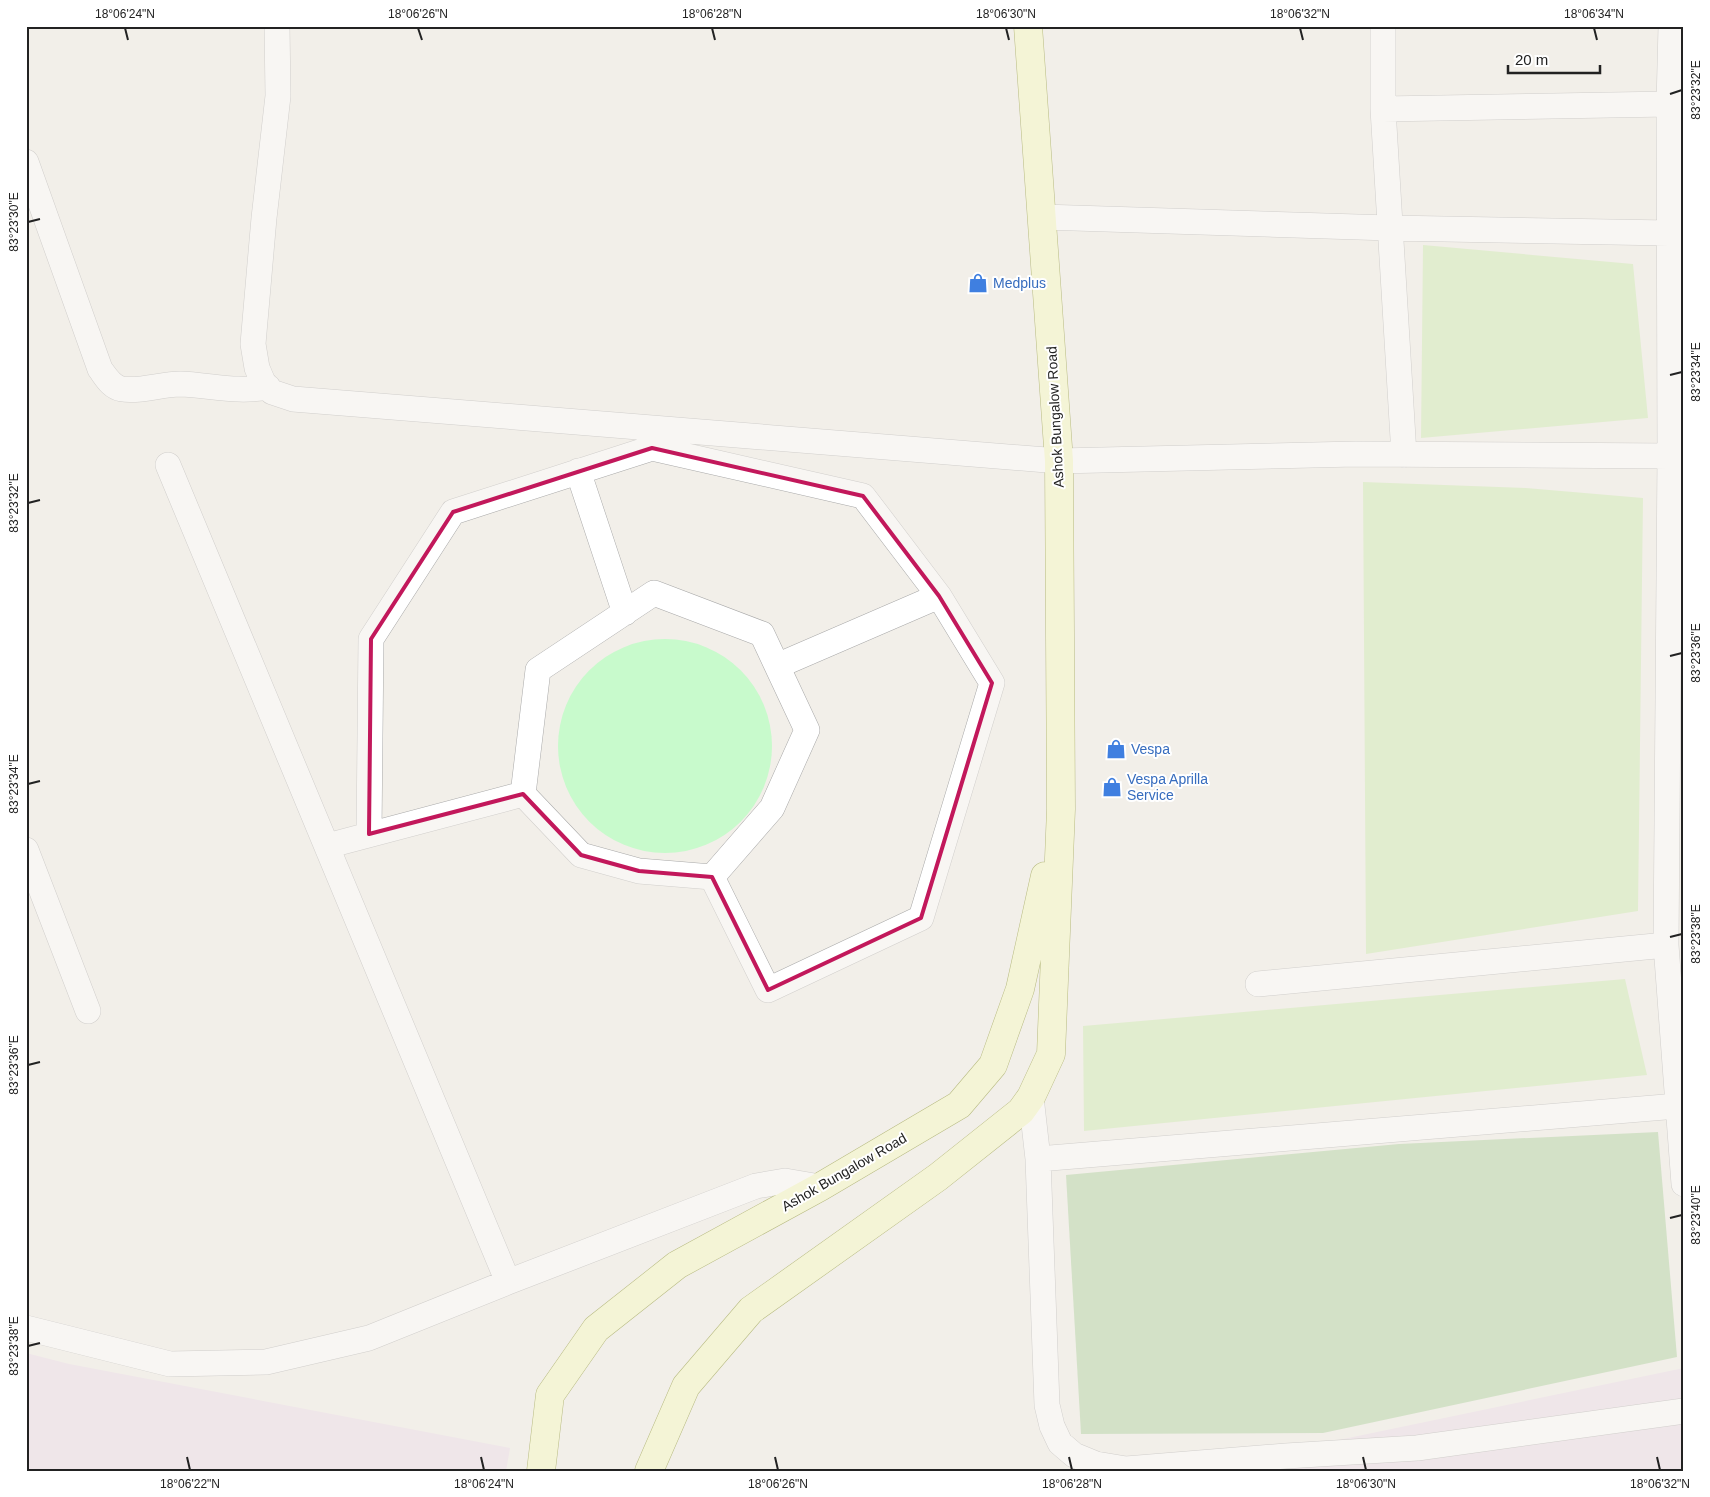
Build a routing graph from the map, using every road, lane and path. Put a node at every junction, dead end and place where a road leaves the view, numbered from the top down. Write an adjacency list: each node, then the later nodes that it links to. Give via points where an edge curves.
1 (277, 26): 11 (street, via 278,96 253,344 257,368)
2 (1028, 26): 8 (street, Ashok Bungalow Road)
3 (1383, 26): 6 (street)
4 (1671, 26): 5 (street)
5 (1669, 104): 6 (street); 10 (street)
6 (1382, 109): 9 (street)
7 (26, 162): 11 (street, via 100,368 110,383 120,389 179,384 243,391)
8 (1042, 217): 9 (street); 14 (street, Ashok Bungalow Road)
9 (1390, 228): 10 (street); 12 (street)
10 (1669, 233): 13 (street)
11 (268, 387): 14 (street, via 272,392 293,399)
12 (1404, 455): 13 (street); 14 (street)
13 (1670, 456): 26 (street)
14 (1059, 461): 21 (street, Ashok Bungalow Road)
15 (168, 465): 23 (street)
16 (578, 471): 17 (street, via 652,448 863,496); 18 (street); 22 (street, via 453,512 371,639)
17 (939, 596): 19 (street); 25 (street, via 992,684 921,918 768,990)
18 (625, 612): 19 (street, via 654,593 762,634); 20 (street, via 538,670)
19 (777, 666): 25 (street, via 807,730 772,808)
20 (523, 794): 22 (street); 25 (street, via 581,855 639,871)
21 (1061, 809): 29 (street, Ashok Bungalow Road, via 1052,1054); 33 (street, Ashok Bungalow Road, via 1020,989 993,1065 959,1105)
22 (369, 834): 23 (street)
23 (327, 846): 34 (street)
24 (26, 850): 28 (street)
25 (712, 877)
26 (1666, 945): 27 (street); 30 (street)
27 (1258, 984)
28 (88, 1011)
29 (1031, 1097): 31 (street); 38 (street, Ashok Bungalow Road, via 1021,1111 938,1177 751,1310 686,1386)
30 (1677, 1106): 31 (street); 32 (street)
31 (1038, 1159): 36 (street, via 1047,1405 1060,1443 1074,1455 1096,1464 1126,1469 1418,1448)
32 (1684, 1184)
33 (820, 1187): 34 (street, via 785,1181 756,1186); 37 (street, Ashok Bungalow Road, via 677,1265 596,1329 550,1395)
34 (508, 1282): 35 (street, via 370,1338 266,1362 170,1364)
35 (26, 1328)
36 (1684, 1411)
37 (541, 1471)
38 (649, 1471)

